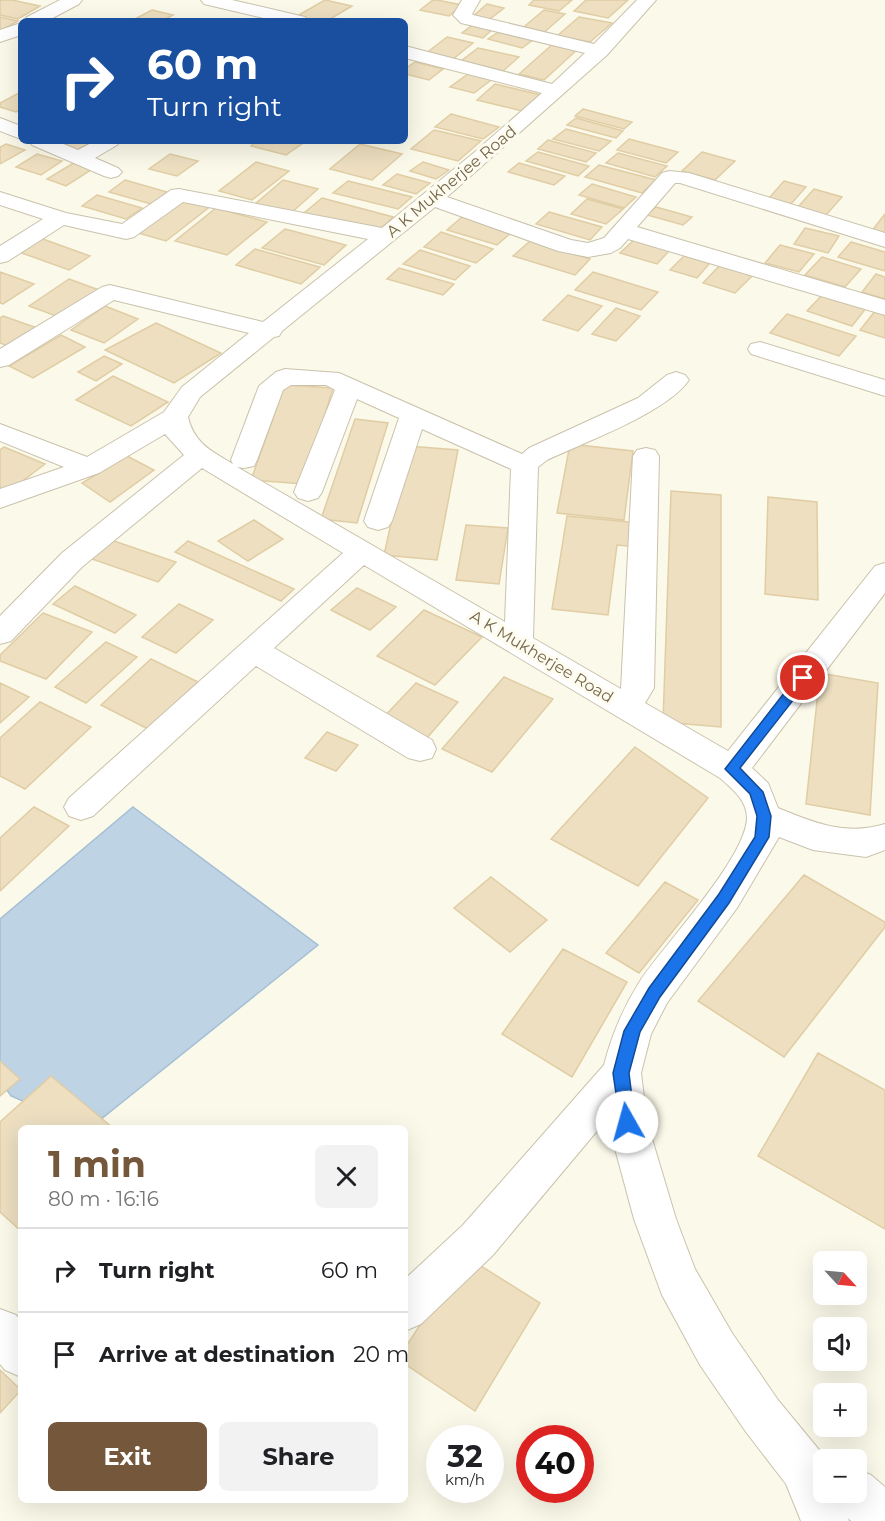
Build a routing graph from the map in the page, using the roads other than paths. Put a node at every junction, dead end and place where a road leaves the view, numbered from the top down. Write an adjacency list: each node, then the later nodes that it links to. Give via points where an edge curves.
1 (73, 0): 5 (street)
2 (210, 0): 6 (street)
3 (647, 0): 9 (street, A K Mukherjee Road)
4 (463, 1): 9 (street, via 462,15 468,19)
5 (39, 18)
6 (286, 18)
7 (18, 29): 8 (street)
8 (0, 37)
9 (600, 51): 11 (street, A K Mukherjee Road)
10 (408, 53): 11 (street)
11 (557, 91): 17 (street, A K Mukherjee Road)
12 (46, 144): 14 (street)
13 (104, 144): 14 (street)
14 (78, 158): 15 (street)
15 (111, 172)
16 (0, 198): 18 (street)
17 (431, 199): 19 (street, via 588,250 612,243); 20 (street, A K Mukherjee Road)
18 (61, 218): 20 (street, via 126,232 179,195); 22 (street)
19 (622, 230): 21 (street, via 669,177 682,177); 23 (street)
20 (386, 236): 24 (street, A K Mukherjee Road)
21 (885, 240)
22 (0, 256)
23 (885, 308)
24 (270, 331): 26 (street, via 110,292); 27 (street, A K Mukherjee Road)
25 (760, 349): 31 (street)
26 (2, 356)
27 (234, 358): 28 (street); 33 (street, A K Mukherjee Road, via 191,392)
28 (285, 377): 30 (street, via 330,378); 37 (street, via 273,386)
29 (676, 380): 38 (street, via 647,403 538,454)
30 (349, 387): 32 (street); 40 (street)
31 (885, 388)
32 (413, 415): 38 (street); 42 (street)
33 (175, 417): 35 (street, A K Mukherjee Road, via 179,435); 39 (street)
34 (0, 432): 39 (street)
35 (200, 456): 43 (street, A K Mukherjee Road); 45 (street, via 72,560)
36 (646, 456): 48 (street, via 639,688)
37 (244, 460)
38 (525, 465): 46 (street)
39 (89, 467): 41 (street)
40 (308, 492)
41 (0, 499)
42 (378, 522)
43 (363, 550): 46 (street, A K Mukherjee Road); 47 (street)
44 (885, 573): 50 (street)
45 (0, 634)
46 (517, 642): 48 (street, A K Mukherjee Road)
47 (253, 650): 49 (street); 51 (street)
48 (626, 707): 50 (street, A K Mukherjee Road)
49 (420, 749)
50 (732, 769): 52 (street, A K Mukherjee Road, via 756,792)
51 (81, 807)
52 (764, 816): 53 (street, via 813,837); 54 (street, via 762,837 745,867 654,992 632,1031)
53 (879, 848)
54 (621, 1073): 55 (street, via 478,1240); 58 (street, via 627,1122 677,1280 716,1349)
55 (408, 1306)
56 (0, 1331): 57 (street)
57 (18, 1351)
58 (762, 1416): 59 (street); 62 (street, via 803,1468)
59 (813, 1458)
60 (867, 1503): 61 (street)
61 (885, 1518)
62 (825, 1521)

